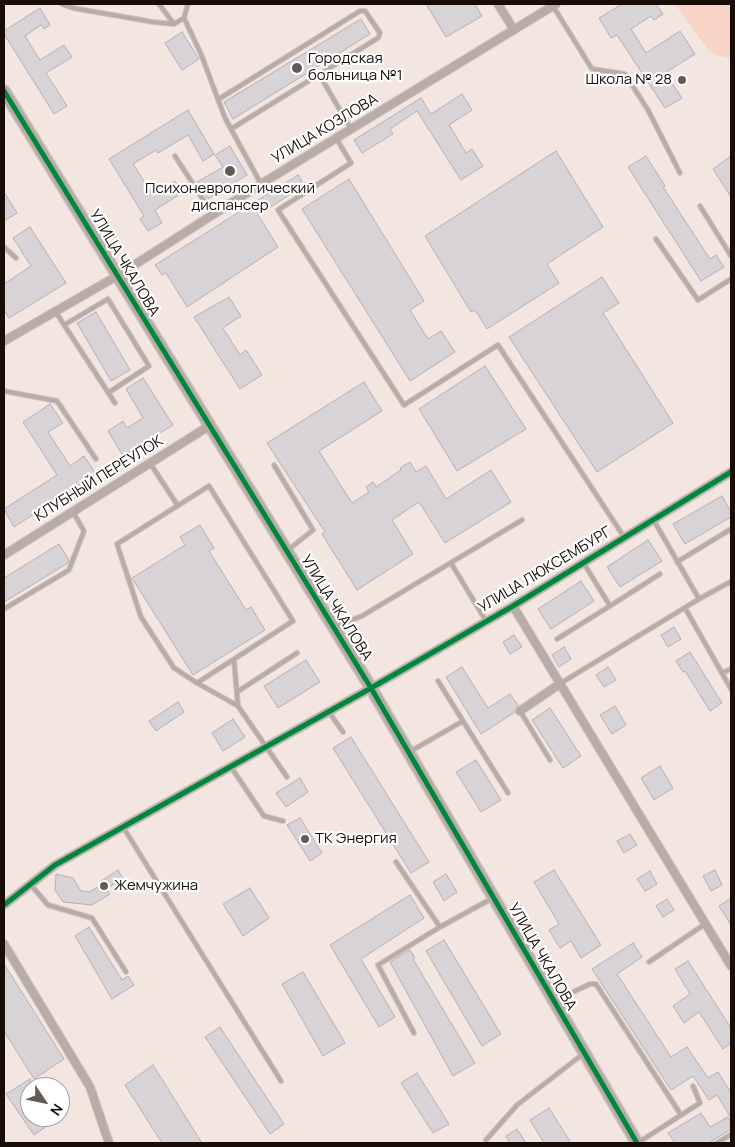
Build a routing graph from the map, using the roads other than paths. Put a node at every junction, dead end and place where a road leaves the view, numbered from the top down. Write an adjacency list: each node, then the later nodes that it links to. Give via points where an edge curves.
1 (62, 4): 7 (lane)
2 (159, 4): 7 (lane)
3 (188, 4): 6 (lane)
4 (498, 4): 8 (street)
5 (554, 5): 8 (street, УЛИЦА КОЗЛОВА); 16 (lane, via 592,69 625,74 648,110)
6 (184, 18): 7 (lane); 11 (lane)
7 (174, 24)
8 (514, 30): 13 (street, УЛИЦА КОЗЛОВА)
9 (319, 74): 11 (lane, via 380,36 365,11 360,10); 12 (lane); 13 (lane)
10 (4, 91): 24 (street, УЛИЦА ЧКАЛОВА)
11 (218, 100): 12 (lane)
12 (231, 129): 17 (lane)
13 (351, 129): 14 (street, УЛИЦА КОЗЛОВА)
14 (336, 138): 17 (street, УЛИЦА КОЗЛОВА); 42 (lane, via 351,163 278,210 404,405 498,345)
15 (175, 156): 19 (lane)
16 (680, 173)
17 (261, 184): 19 (street, УЛИЦА КОЗЛОВА)
18 (700, 206): 22 (lane)
19 (212, 215): 24 (street, УЛИЦА КОЗЛОВА)
20 (656, 239): 25 (lane, via 698,300)
21 (4, 247): 23 (lane)
22 (731, 256)
23 (16, 258)
24 (117, 276): 26 (street, УЛИЦА КОЗЛОВА); 32 (street, УЛИЦА ЧКАЛОВА)
25 (731, 279)
26 (55, 311): 27 (lane); 28 (street, УЛИЦА КОЗЛОВА)
27 (64, 324): 30 (lane); 30 (lane, via 108,299 149,366)
28 (4, 341)
29 (4, 391): 33 (lane, via 57,401)
30 (108, 393): 31 (lane)
31 (115, 403)
32 (208, 426): 34 (street, КЛУБНЫЙ ПЕРЕУЛОК); 43 (street, УЛИЦА ЧКАЛОВА)
33 (96, 460)
34 (150, 462): 37 (lane); 38 (street, КЛУБНЫЙ ПЕРЕУЛОК)
35 (274, 465): 43 (lane, via 313,530)
36 (731, 472): 39 (street, УЛИЦА ЛЮКСЕМБУРГ)
37 (178, 506): 59 (lane, via 209,486 293,621); 63 (lane, via 117,544 141,617 174,668)
38 (73, 512): 44 (street, КЛУБНЫЙ ПЕРЕУЛОК); 54 (lane, via 84,531 69,570)
39 (653, 519): 42 (street, УЛИЦА ЛЮКСЕМБУРГ); 46 (lane)
40 (522, 520): 47 (lane)
41 (731, 529): 46 (lane)
42 (624, 537): 45 (street, УЛИЦА ЛЮКСЕМБУРГ)
43 (286, 551): 56 (street, УЛИЦА ЧКАЛОВА)
44 (4, 556)
45 (583, 562): 51 (street, УЛИЦА ЛЮКСЕМБУРГ); 52 (lane)
46 (678, 562): 50 (lane)
47 (451, 563): 55 (lane); 56 (lane, via 362,616)
48 (660, 574): 52 (lane)
49 (731, 584): 50 (lane)
50 (699, 600): 53 (lane)
51 (513, 606): 55 (street, УЛИЦА ЛЮКСЕМБУРГ); 64 (street, УЛИЦА ЛЮКСЕМБУРГ)
52 (610, 606): 57 (lane)
53 (685, 608): 61 (lane); 64 (lane)
54 (4, 609)
55 (486, 621): 65 (street, УЛИЦА ЛЮКСЕМБУРГ)
56 (334, 627): 65 (street, УЛИЦА ЧКАЛОВА)
57 (557, 639)
58 (297, 652): 67 (lane)
59 (234, 660): 63 (lane); 67 (lane)
60 (731, 669): 61 (lane)
61 (722, 673): 66 (lane)
62 (438, 681): 71 (lane)
63 (197, 683): 68 (lane)
64 (561, 683): 69 (street); 85 (street, УЛИЦА ЛЮКСЕМБУРГ)
65 (372, 688): 70 (street, УЛИЦА ЛЮКСЕМБУРГ); 74 (street, УЛИЦА ЧКАЛОВА)
66 (731, 689)
67 (237, 692): 68 (lane)
68 (238, 706): 73 (lane)
69 (520, 711): 75 (lane)
70 (329, 712): 72 (lane); 73 (street, УЛИЦА ЛЮКСЕМБУРГ)
71 (463, 721): 74 (lane); 78 (lane)
72 (343, 732)
73 (267, 746): 76 (street, УЛИЦА ЛЮКСЕМБУРГ); 77 (lane)
74 (409, 752): 83 (street, УЛИЦА ЧКАЛОВА)
75 (550, 760)
76 (232, 766): 79 (lane, via 264,816); 80 (street, УЛИЦА ЛЮКСЕМБУРГ)
77 (287, 777)
78 (508, 793)
79 (283, 821)
80 (123, 827): 82 (street, УЛИЦА ЛЮКСЕМБУРГ, via 54,866); 94 (lane)
81 (396, 862): 86 (lane)
82 (30, 884): 84 (street, УЛИЦА ЛЮКСЕМБУРГ); 90 (lane, via 48,905 92,918)
83 (494, 898): 86 (lane); 91 (street, УЛИЦА ЧКАЛОВА)
84 (4, 905)
85 (706, 924): 88 (lane); 89 (street, УЛИЦА ЛЮКСЕМБУРГ)
86 (440, 927): 92 (lane, via 378,965)
87 (4, 944): 99 (street, via 90,1087)
88 (649, 962)
89 (731, 966)
90 (126, 972)
91 (554, 1001): 93 (street, УЛИЦА ЧКАЛОВА); 96 (lane, via 596,984)
92 (414, 1033)
93 (584, 1053): 98 (lane, via 517,1105); 100 (street, УЛИЦА ЧКАЛОВА)
94 (281, 1081)
95 (693, 1086): 96 (lane, via 700,1103)
96 (681, 1115): 100 (lane)
97 (730, 1135): 101 (lane)
98 (486, 1140)
99 (109, 1143)
100 (637, 1143)
101 (718, 1143)

